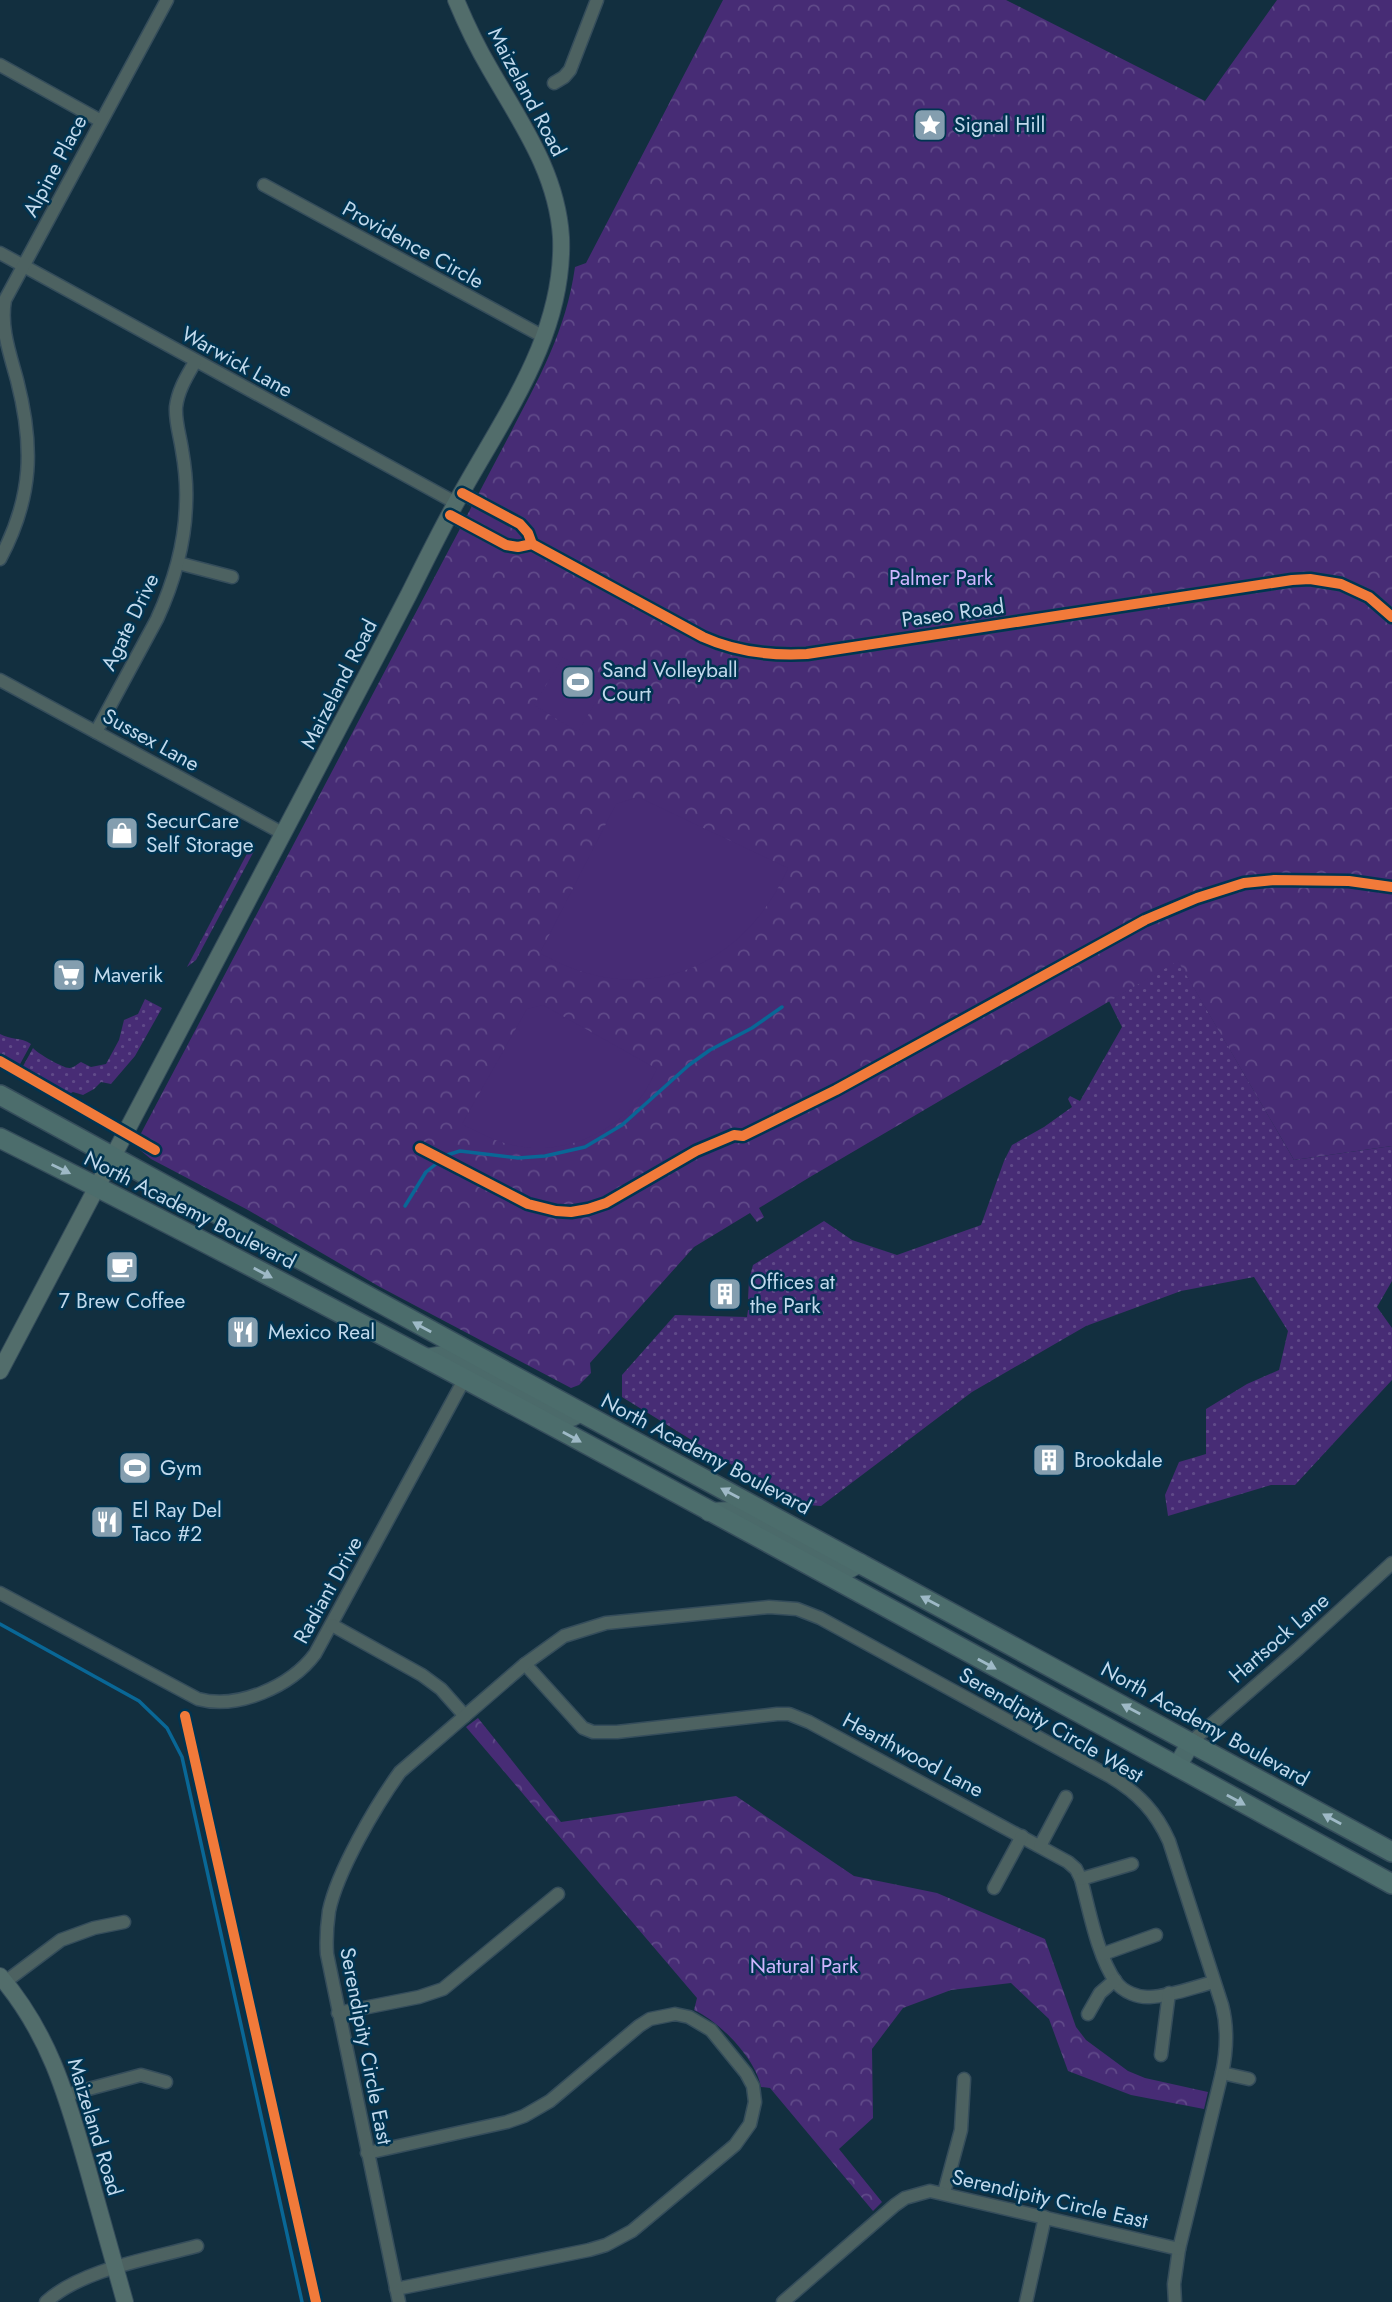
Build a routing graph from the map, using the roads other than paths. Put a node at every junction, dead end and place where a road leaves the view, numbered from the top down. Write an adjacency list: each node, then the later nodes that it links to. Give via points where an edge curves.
1 (167, 0): 6 (street, Alpine Place)
2 (456, 0): 10 (main road, Maizeland Road, via 483,58 538,152 552,189 561,237 560,261 555,302)
3 (597, 0): 5 (street, via 570,70)
4 (0, 65): 6 (street)
5 (554, 83)
6 (101, 121): 9 (street, Alpine Place)
7 (264, 185): 10 (street, Providence Circle)
8 (0, 253): 9 (street, Warwick Lane)
9 (22, 265): 11 (street, Warwick Lane); 14 (street, Alpine Place, via 5,300 3,320 26,417 29,462 20,509)
10 (544, 337): 12 (main road, Maizeland Road)
11 (195, 362): 12 (street, Warwick Lane); 15 (street, Agate Drive, via 176,407 186,502)
12 (456, 503): 13 (street, Paseo Road, via 520,523); 13 (street, Paseo Road, via 506,545); 20 (main road, Maizeland Road)
13 (532, 544): 17 (street, Paseo Road, via 703,637 726,647 766,654 807,654 1310,579 1356,590)
14 (0, 559)
15 (178, 564): 16 (street); 19 (street, Agate Drive, via 157,619)
16 (232, 577)
17 (1392, 617)
18 (0, 680): 19 (street, Sussex Lane)
19 (96, 732): 20 (street, Sussex Lane)
20 (284, 834): 23 (main road, Maizeland Road)
21 (0, 1095): 23 (highway, North Academy Boulevard)
22 (0, 1138): 24 (highway, North Academy Boulevard, one-way to 24)
23 (111, 1157): 24 (main road, Maizeland Road); 28 (highway, North Academy Boulevard, one-way to 23)
24 (96, 1186): 25 (highway, North Academy Boulevard, one-way to 25); 26 (main road, Maizeland Road)
25 (426, 1358): 27 (highway, North Academy Boulevard); 28 (main road, via 442,1355 459,1362 557,1414 572,1417)
26 (0, 1371)
27 (464, 1378): 29 (highway, North Academy Boulevard, one-way to 29); 33 (street, Radiant Drive)
28 (580, 1413): 30 (highway, North Academy Boulevard, one-way to 28)
29 (709, 1512): 30 (main road, via 732,1511 842,1570); 37 (highway, North Academy Boulevard, one-way to 37)
30 (860, 1563): 36 (highway, North Academy Boulevard, one-way to 30)
31 (1392, 1563): 36 (street, Hartsock Lane)
32 (0, 1593): 33 (street, Radiant Drive, via 198,1699 218,1703 244,1700 299,1671)
33 (332, 1625): 35 (street, via 422,1675)
34 (525, 1664): 35 (street, Serendipity Circle West); 39 (street, Hearthwood Lane, via 576,1722 593,1732 789,1714); 52 (street, Serendipity Circle West, via 564,1636 606,1623 769,1607 796,1609 820,1618 1111,1777 1147,1804 1169,1841)
35 (465, 1716): 54 (street, Serendipity Circle East, via 394,1781 339,1881 326,1939)
36 (1191, 1742): 37 (main road); 41 (highway, North Academy Boulevard, one-way to 36)
37 (1177, 1767): 44 (highway, North Academy Boulevard, one-way to 44)
38 (1066, 1797): 40 (street)
39 (1022, 1836): 40 (street, Hearthwood Lane); 45 (street)
40 (1040, 1846): 43 (street, Hearthwood Lane, via 1068,1862)
41 (1392, 1852)
42 (1132, 1864): 43 (street)
43 (1081, 1879): 49 (street, Hearthwood Lane)
44 (1392, 1884)
45 (994, 1888)
46 (558, 1894): 54 (street, via 443,1989)
47 (124, 1922): 50 (street, via 61,1940)
48 (1156, 1936): 49 (street)
49 (1103, 1954): 51 (street, Hearthwood Lane)
50 (3, 1979): 61 (main road, Maizeland Road, via 42,2037)
51 (1115, 1980): 53 (street, via 1136,1995); 55 (street, via 1100,1993)
52 (1214, 1982): 53 (street); 57 (street, Serendipity Circle West, via 1226,2021)
53 (1169, 1993): 56 (street)
54 (338, 2013): 62 (street, Serendipity Circle East)
55 (1088, 2014)
56 (1161, 2055)
57 (1222, 2073): 59 (street); 66 (street, Serendipity Circle West)
58 (964, 2079): 63 (street, via 961,2130)
59 (1250, 2079)
60 (166, 2082): 61 (street, via 141,2075)
61 (66, 2095): 67 (main road, Maizeland Road)
62 (367, 2153): 68 (street, Serendipity Circle East); 68 (street, via 524,2116 550,2101 639,2026 664,2015 701,2023 729,2050 753,2086 750,2124 735,2146 632,2231 589,2250)
63 (944, 2193): 64 (street, Serendipity Circle East); 71 (street, Serendipity Circle East, via 930,2191 905,2198)
64 (1045, 2217): 66 (street, Serendipity Circle East); 72 (street)
65 (197, 2246): 67 (street)
66 (1179, 2249): 73 (street, Serendipity Circle West)
67 (116, 2269): 69 (street, via 75,2281); 70 (main road, Maizeland Road)
68 (398, 2295)
69 (46, 2302)
70 (125, 2302)
71 (783, 2302)
72 (1026, 2302)
73 (1175, 2302)

